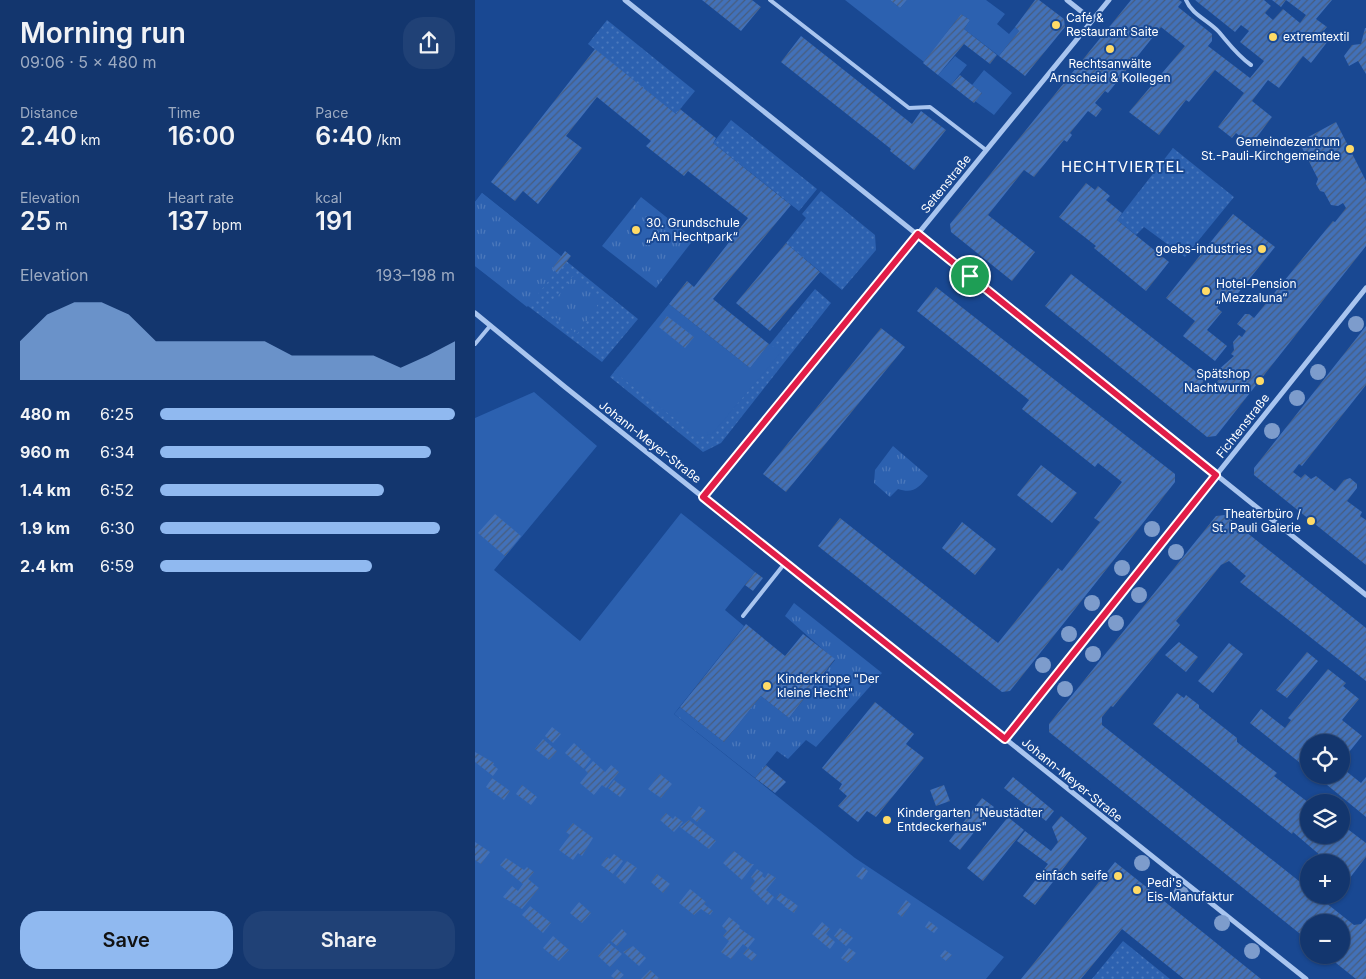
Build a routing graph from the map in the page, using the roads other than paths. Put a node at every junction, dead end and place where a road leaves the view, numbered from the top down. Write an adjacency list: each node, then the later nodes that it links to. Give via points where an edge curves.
1 (625, 0): 9 (street)
2 (770, 0): 8 (lane, via 909,108 930,107)
3 (1067, 0): 6 (street)
4 (1109, 0): 6 (street, Seitenstraße)
5 (1185, 0): 7 (lane, via 1189,8 1218,31 1235,54)
6 (1092, 20): 8 (street, Seitenstraße)
7 (1251, 65)
8 (987, 150): 9 (street, Seitenstraße)
9 (918, 234): 14 (street); 15 (street, Seitenstraße)
10 (1366, 288): 14 (street, Fichtenstraße)
11 (475, 313): 12 (street, Johann-Meyer-Straße)
12 (490, 326): 13 (lane); 15 (street, Johann-Meyer-Straße)
13 (475, 344)
14 (1216, 475): 17 (street); 19 (street, Fichtenstraße)
15 (703, 497): 16 (street, Johann-Meyer-Straße)
16 (785, 563): 18 (lane); 19 (street, Johann-Meyer-Straße)
17 (1366, 595)
18 (743, 616)
19 (1005, 739): 20 (street, Johann-Meyer-Straße)
20 (1306, 979)

